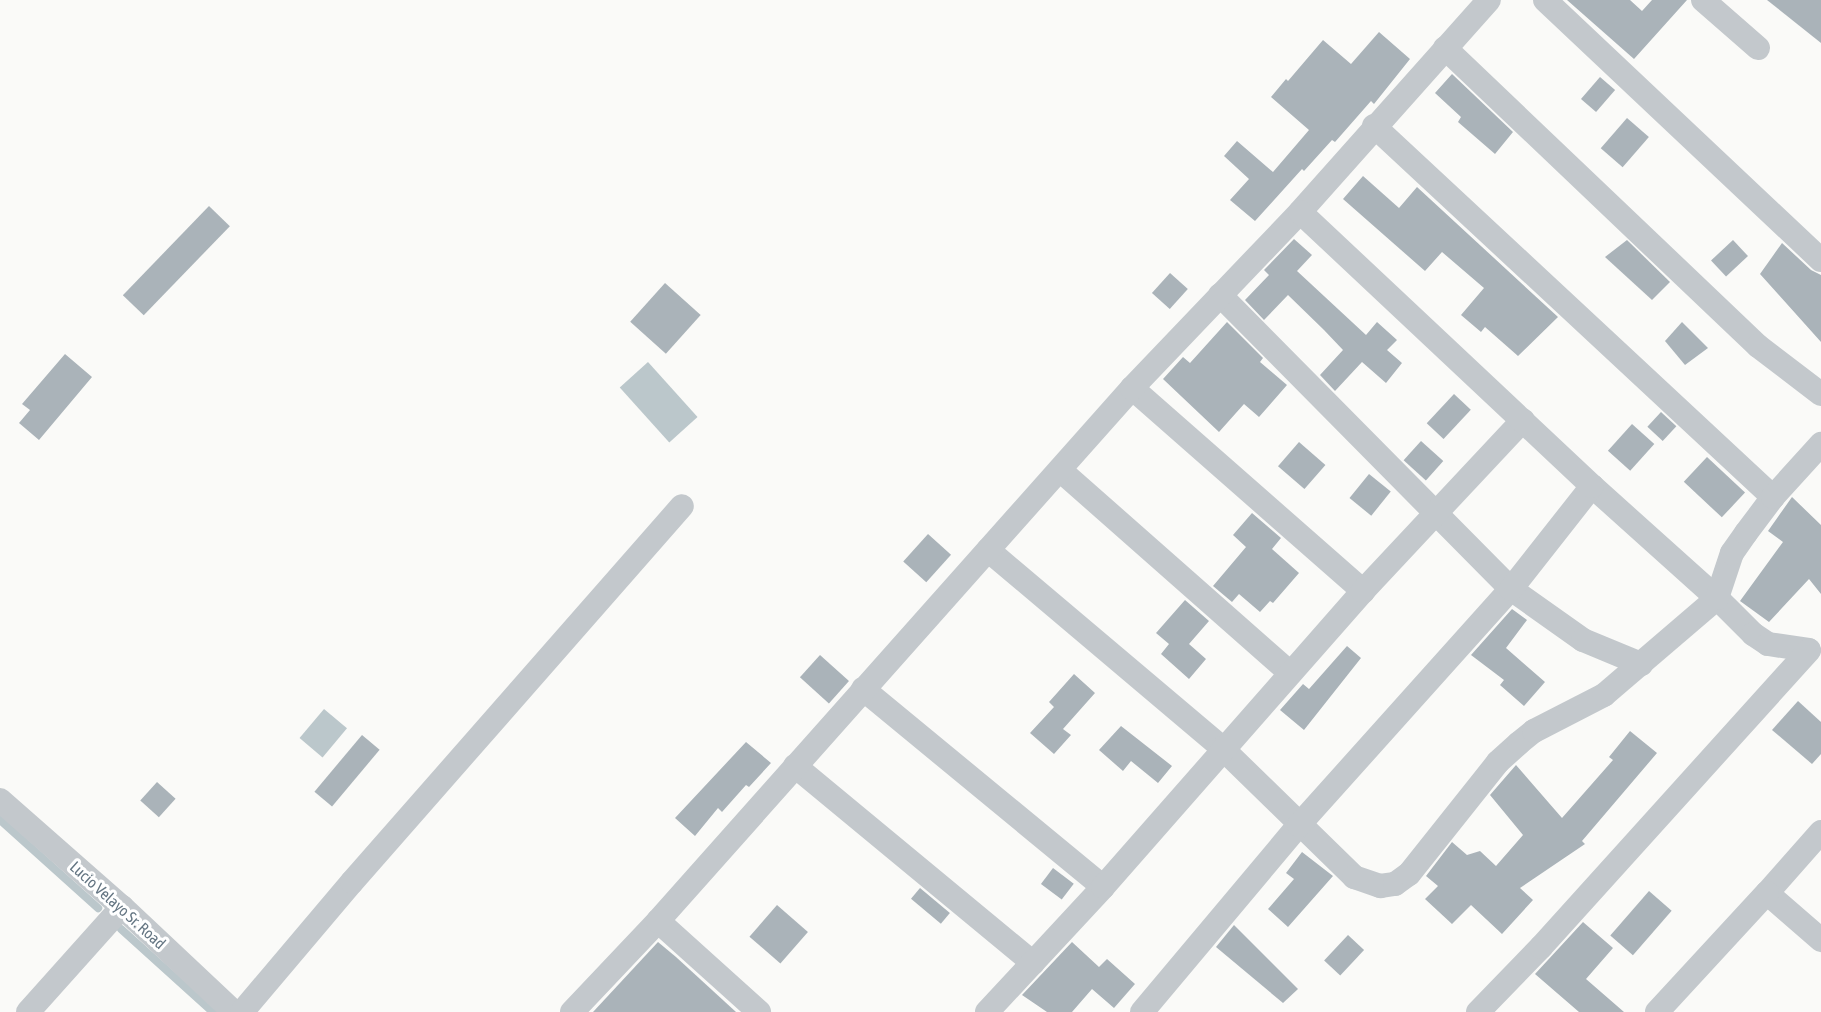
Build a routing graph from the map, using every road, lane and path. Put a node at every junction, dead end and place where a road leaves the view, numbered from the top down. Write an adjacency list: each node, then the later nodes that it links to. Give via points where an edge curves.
1 (1489, 0): 4 (street)
2 (1545, 0): 8 (street)
3 (1703, 0): 5 (street)
4 (1445, 48): 6 (street); 11 (street, via 1758,346)
5 (1758, 48)
6 (1374, 126): 7 (street); 16 (street)
7 (1300, 212): 9 (street); 12 (street)
8 (1821, 260)
9 (1220, 295): 10 (street); 18 (street)
10 (1132, 388): 14 (street); 21 (street)
11 (1821, 393)
12 (1523, 420): 15 (street); 18 (street)
13 (1821, 444): 16 (street)
14 (1060, 470): 19 (street); 25 (street)
15 (1592, 486): 20 (street); 22 (street)
16 (1773, 496): 22 (street, via 1732,553)
17 (682, 506): 40 (street)
18 (1435, 516): 20 (street); 21 (street)
19 (988, 550): 26 (street); 27 (street)
20 (1511, 589): 24 (street, via 1583,640); 30 (street)
21 (1363, 591): 25 (street)
22 (1717, 598): 23 (street, via 1768,644); 24 (street)
23 (1817, 649): 45 (street)
24 (1641, 664): 30 (street, via 1604,695 1519,742 1498,762 1408,874 1395,884 1380,886 1354,877)
25 (1290, 673): 27 (street)
26 (863, 689): 28 (street); 32 (street)
27 (1222, 748): 30 (street); 32 (street)
28 (795, 766): 35 (street); 37 (street)
29 (0, 800): 34 (street, Lucio Velayo Sr. Road)
30 (1299, 825): 44 (street)
31 (1821, 831): 33 (street)
32 (1103, 887): 37 (street)
33 (1767, 893): 36 (street); 46 (street)
34 (122, 907): 38 (street); 39 (street, Lucio Velayo Sr. Road)
35 (658, 921): 41 (street); 42 (street)
36 (1821, 940)
37 (1033, 963): 43 (street)
38 (28, 1012)
39 (234, 1012)
40 (242, 1012)
41 (572, 1012)
42 (759, 1012)
43 (987, 1012)
44 (1142, 1012)
45 (1478, 1012)
46 (1657, 1012)

